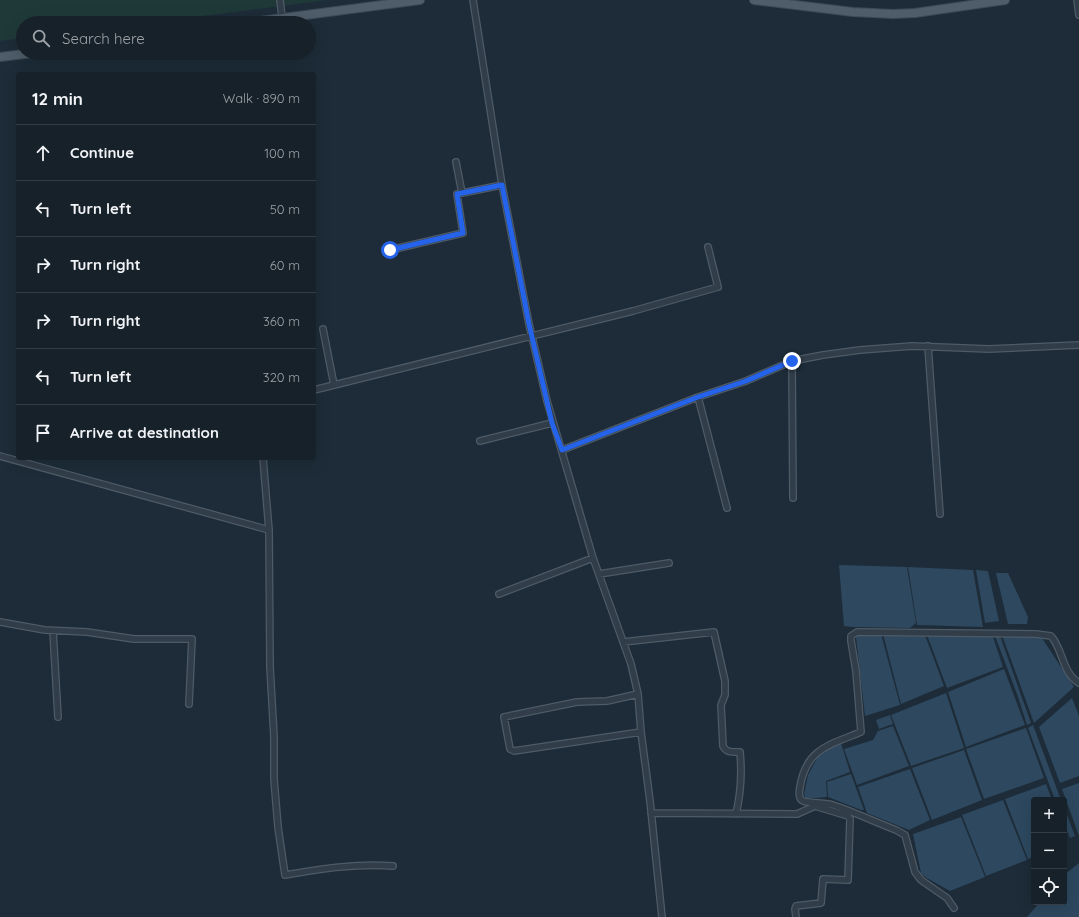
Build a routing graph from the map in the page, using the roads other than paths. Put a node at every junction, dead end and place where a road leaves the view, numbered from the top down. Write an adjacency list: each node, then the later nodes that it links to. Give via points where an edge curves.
1 (280, 0): 9 (street)
2 (420, 0): 10 (main road)
3 (473, 0): 14 (street)
4 (754, 0): 7 (main road, via 853,12 893,14 916,13)
5 (1005, 0): 7 (main road)
6 (1077, 0): 8 (street)
7 (971, 2)
8 (1079, 15)
9 (282, 16)
10 (290, 16)
11 (16, 55): 12 (main road)
12 (0, 57)
13 (456, 162): 15 (street)
14 (502, 185): 15 (street); 19 (street)
15 (462, 193): 17 (street, via 457,194 463,233)
16 (708, 247): 19 (street, via 718,287 634,311)
17 (390, 250)
18 (323, 329): 23 (street)
19 (532, 335): 23 (street); 26 (street)
20 (1079, 345): 21 (street, via 989,349)
21 (928, 346): 22 (street, via 860,350); 33 (street)
22 (792, 361): 25 (street, via 746,381); 31 (street)
23 (334, 385): 24 (street)
24 (316, 390)
25 (698, 397): 28 (street); 32 (street)
26 (552, 423): 27 (street); 28 (street)
27 (480, 441)
28 (562, 450): 35 (street)
29 (0, 456): 34 (street)
30 (263, 460): 34 (street)
31 (793, 498)
32 (727, 508)
33 (940, 514)
34 (269, 530): 49 (street, via 274,779 285,875 328,868)
35 (593, 558): 37 (street); 38 (street)
36 (669, 563): 37 (street)
37 (599, 574): 41 (street)
38 (499, 594)
39 (0, 622): 40 (street)
40 (53, 631): 44 (street, via 87,632 134,639 192,639); 45 (street)
41 (623, 642): 43 (street); 48 (street, via 714,632 726,695 721,705 723,746 728,752 740,752 742,775)
42 (1079, 682): 50 (street, via 1073,679 1050,636 857,632 851,636 861,732 820,749 812,756 803,774 800,798 804,802 832,805 906,835 915,872 921,880 947,898)
43 (638, 694): 46 (street); 46 (street, via 607,701 578,702 504,717 510,748 514,751)
44 (189, 704)
45 (58, 717)
46 (641, 732): 47 (street)
47 (651, 813): 48 (street); 51 (street)
48 (736, 814): 52 (street, via 797,814 815,806 848,816 850,819 848,880 823,879 821,903 796,906)
49 (393, 866)
50 (954, 908)
51 (662, 917)
52 (796, 917)

